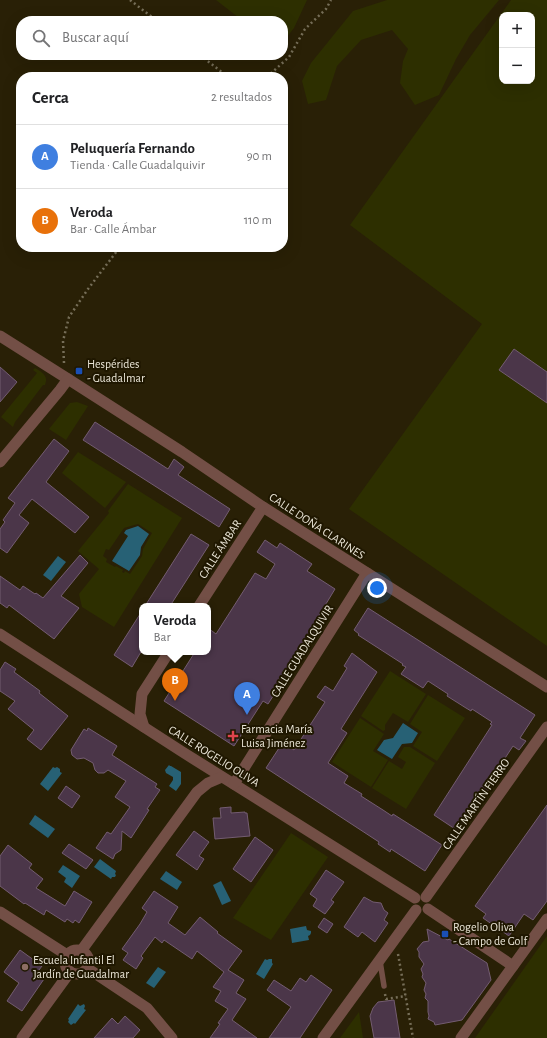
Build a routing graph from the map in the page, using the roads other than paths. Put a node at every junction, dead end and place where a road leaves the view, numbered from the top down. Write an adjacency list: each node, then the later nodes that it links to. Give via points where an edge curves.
1 (0, 336): 2 (street, CALLE DOÑA CLARINES)
2 (72, 381): 3 (street, via 60,390); 4 (street, CALLE DOÑA CLARINES)
3 (0, 462)
4 (263, 507): 5 (street, CALLE DOÑA CLARINES); 6 (street, CALLE ÁMBAR)
5 (367, 573): 9 (street, CALLE DOÑA CLARINES); 13 (street, CALLE GUADALQUIVIR)
6 (201, 603)
7 (0, 634): 10 (street, CALLE ROGELIO OLIVA)
8 (167, 655): 10 (street, via 142,694 140,714)
9 (547, 687)
10 (144, 727): 12 (street, CALLE ROGELIO OLIVA)
11 (547, 727): 14 (street, CALLE MARTÍN FIERRO)
12 (222, 777): 13 (street, CALLE ROGELIO OLIVA); 19 (street, via 208,783 197,792)
13 (234, 784): 14 (street, CALLE ROGELIO OLIVA)
14 (421, 897): 15 (street, via 428,898); 16 (street, via 414,906)
15 (428, 908): 16 (street, via 421,912); 22 (street)
16 (416, 910): 21 (street)
17 (0, 912): 20 (street)
18 (547, 919): 22 (street)
19 (81, 951): 20 (street, via 74,950); 23 (street, via 88,960)
20 (67, 955): 24 (street, via 65,966)
21 (380, 961): 25 (lane); 28 (street)
22 (513, 966): 29 (street)
23 (87, 968): 24 (street, via 82,973); 27 (street, via 147,1008)
24 (70, 972): 26 (street)
25 (384, 986)
26 (22, 1038)
27 (172, 1038)
28 (323, 1038)
29 (461, 1038)

